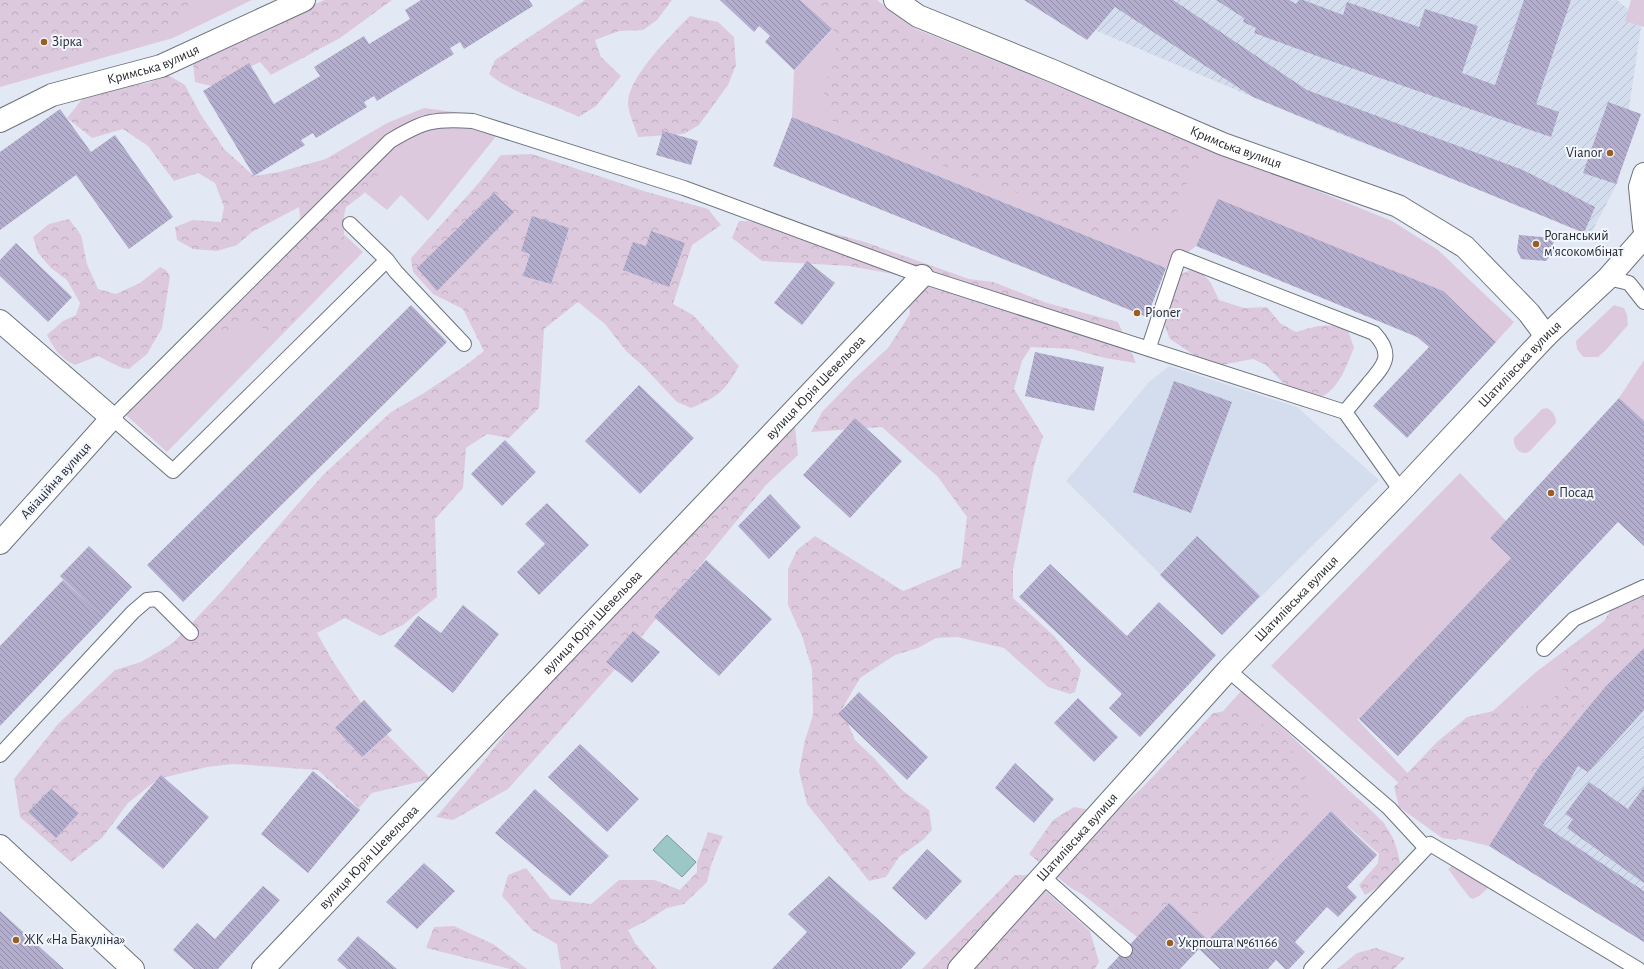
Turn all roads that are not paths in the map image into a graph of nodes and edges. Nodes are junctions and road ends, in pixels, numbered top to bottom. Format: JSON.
{"nodes":[{"id":1,"x":304,"y":0,"type":"edge"},
{"id":2,"x":895,"y":0,"type":"edge"},
{"id":3,"x":0,"y":121,"type":"edge"},
{"id":4,"x":1644,"y":174,"type":"edge"},
{"id":5,"x":350,"y":224,"type":"dead end"},
{"id":6,"x":1644,"y":227,"type":"edge"},
{"id":7,"x":1644,"y":237,"type":"edge"},
{"id":8,"x":387,"y":260,"type":"junction"},
{"id":9,"x":922,"y":276,"type":"junction"},
{"id":10,"x":1608,"y":278,"type":"junction"},
{"id":11,"x":1644,"y":302,"type":"edge"},
{"id":12,"x":0,"y":321,"type":"edge"},
{"id":13,"x":1546,"y":336,"type":"junction"},
{"id":14,"x":464,"y":344,"type":"dead end"},
{"id":15,"x":1149,"y":347,"type":"junction"},
{"id":16,"x":1345,"y":412,"type":"junction"},
{"id":17,"x":112,"y":418,"type":"junction"},
{"id":18,"x":1401,"y":492,"type":"junction"},
{"id":19,"x":0,"y":543,"type":"edge"},
{"id":20,"x":1644,"y":586,"type":"edge"},
{"id":21,"x":192,"y":633,"type":"dead end"},
{"id":22,"x":1544,"y":649,"type":"dead end"},
{"id":23,"x":1228,"y":670,"type":"junction"},
{"id":24,"x":0,"y":755,"type":"edge"},
{"id":25,"x":0,"y":846,"type":"edge"},
{"id":26,"x":1426,"y":848,"type":"junction"},
{"id":27,"x":1042,"y":876,"type":"junction"},
{"id":28,"x":1125,"y":950,"type":"dead end"},
{"id":29,"x":133,"y":969,"type":"edge"},
{"id":30,"x":263,"y":969,"type":"edge"},
{"id":31,"x":959,"y":969,"type":"edge"},
{"id":32,"x":1311,"y":969,"type":"edge"},
{"id":33,"x":1638,"y":969,"type":"edge"}],
"edges":[{"from":1,"to":3,"type":"street","name":"Кримська вулиця"},
{"from":2,"to":13,"type":"street","name":"Кримська вулиця"},
{"from":4,"to":6,"type":"street"},
{"from":5,"to":8,"type":"lane"},
{"from":7,"to":10,"type":"street","name":"Шатилівська вулиця"},
{"from":8,"to":14,"type":"lane"},
{"from":8,"to":17,"type":"lane"},
{"from":9,"to":15,"type":"lane"},
{"from":9,"to":17,"type":"lane"},
{"from":9,"to":30,"type":"street","name":"вулиця Юрія Шевельова"},
{"from":10,"to":11,"type":"lane"},
{"from":10,"to":13,"type":"street","name":"Шатилівська вулиця"},
{"from":12,"to":17,"type":"street"},
{"from":13,"to":18,"type":"street","name":"Шатилівська вулиця"},
{"from":15,"to":16,"type":"lane"},
{"from":15,"to":16,"type":"lane"},
{"from":16,"to":18,"type":"lane"},
{"from":17,"to":19,"type":"street","name":"Авіаційна вулиця"},
{"from":18,"to":23,"type":"street","name":"Шатилівська вулиця"},
{"from":20,"to":22,"type":"lane"},
{"from":21,"to":24,"type":"lane"},
{"from":23,"to":26,"type":"lane"},
{"from":23,"to":27,"type":"street","name":"Шатилівська вулиця"},
{"from":25,"to":29,"type":"street"},
{"from":26,"to":32,"type":"lane"},
{"from":26,"to":33,"type":"lane"},
{"from":27,"to":28,"type":"lane"},
{"from":27,"to":31,"type":"street","name":"Шатилівська вулиця"}]}
